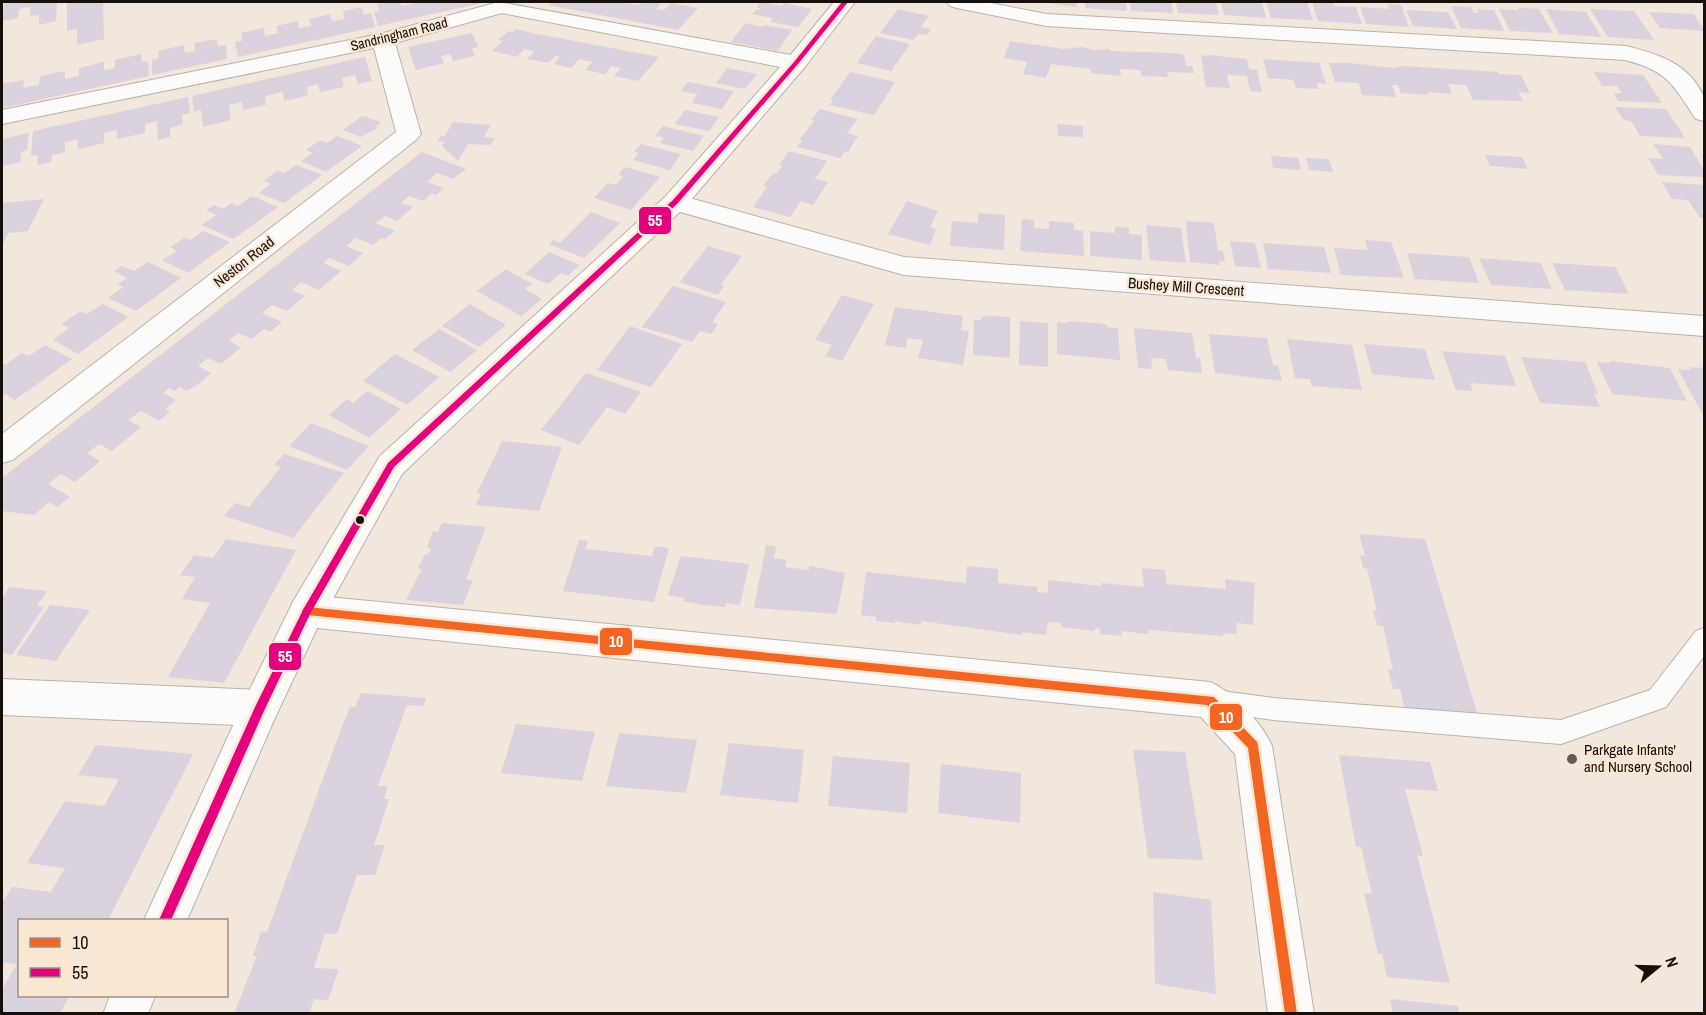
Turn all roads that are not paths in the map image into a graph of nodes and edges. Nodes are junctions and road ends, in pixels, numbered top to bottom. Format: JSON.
{"nodes":[{"id":1,"x":845,"y":2,"type":"edge"},
{"id":2,"x":957,"y":2,"type":"edge"},
{"id":3,"x":383,"y":40,"type":"junction"},
{"id":4,"x":796,"y":63,"type":"junction"},
{"id":5,"x":1704,"y":114,"type":"edge"},
{"id":6,"x":2,"y":117,"type":"edge"},
{"id":7,"x":675,"y":202,"type":"junction"},
{"id":8,"x":1704,"y":326,"type":"edge"},
{"id":9,"x":2,"y":451,"type":"edge"},
{"id":10,"x":307,"y":611,"type":"junction"},
{"id":11,"x":1704,"y":638,"type":"edge"},
{"id":12,"x":2,"y":698,"type":"edge"},
{"id":13,"x":1210,"y":700,"type":"junction"},
{"id":14,"x":260,"y":708,"type":"junction"},
{"id":15,"x":166,"y":919,"type":"edge"},
{"id":16,"x":133,"y":997,"type":"edge"},
{"id":17,"x":125,"y":1014,"type":"edge"},
{"id":18,"x":1291,"y":1014,"type":"edge"}],
"edges":[{"from":1,"to":4,"type":"street"},
{"from":2,"to":5,"type":"street"},
{"from":3,"to":4,"type":"street","name":"Sandringham Road"},
{"from":3,"to":6,"type":"street","name":"Sandringham Road"},
{"from":3,"to":9,"type":"street","name":"Neston Road"},
{"from":4,"to":7,"type":"street"},
{"from":7,"to":8,"type":"street","name":"Bushey Mill Crescent"},
{"from":7,"to":10,"type":"street"},
{"from":10,"to":13,"type":"street"},
{"from":10,"to":14,"type":"street"},
{"from":11,"to":13,"type":"lane"},
{"from":12,"to":14,"type":"street"},
{"from":13,"to":18,"type":"street"},
{"from":14,"to":15,"type":"street"},
{"from":16,"to":17,"type":"street"}]}
